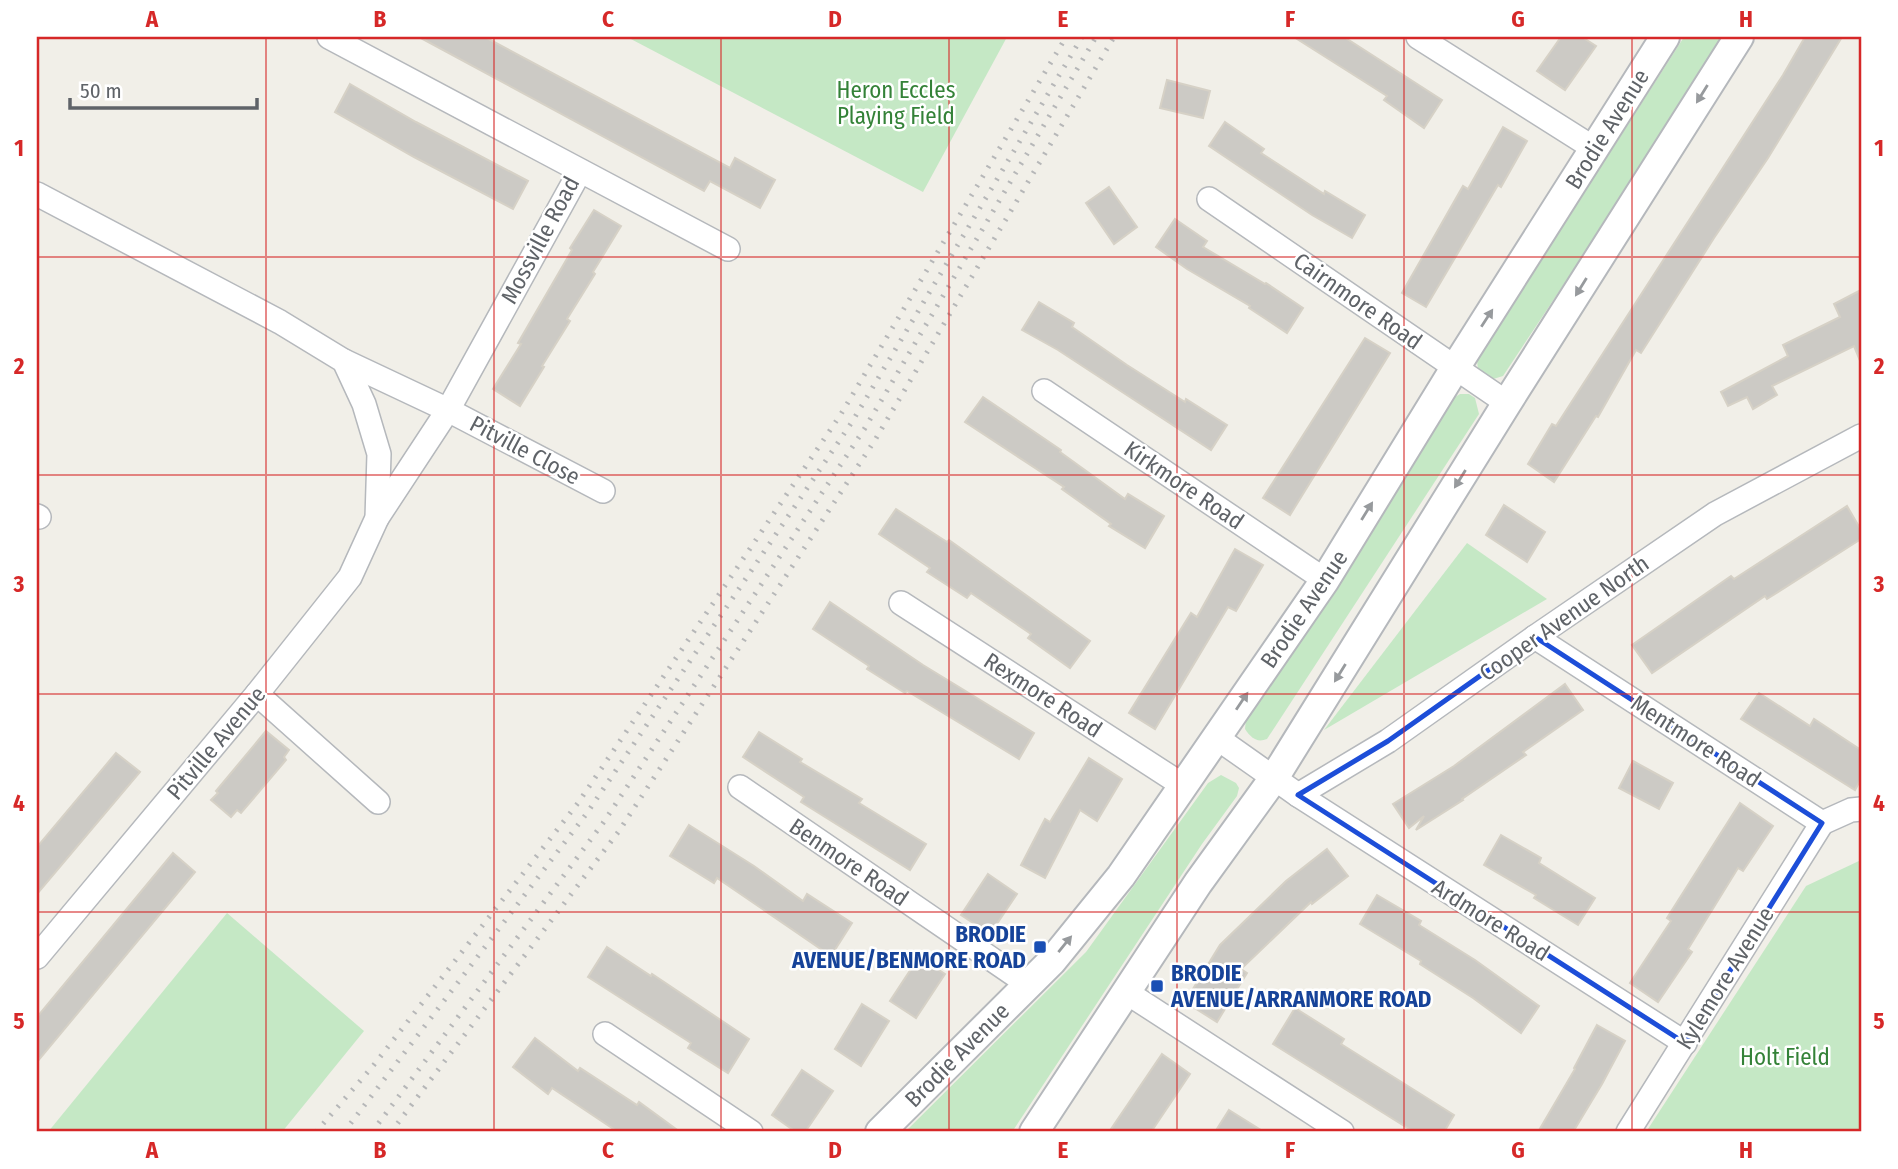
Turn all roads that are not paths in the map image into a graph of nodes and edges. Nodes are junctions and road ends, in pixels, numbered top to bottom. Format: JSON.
{"nodes":[{"id":1,"x":328,"y":37,"type":"edge"},
{"id":2,"x":1418,"y":37,"type":"edge"},
{"id":3,"x":1665,"y":37,"type":"edge"},
{"id":4,"x":1739,"y":37,"type":"edge"},
{"id":5,"x":1595,"y":149,"type":"junction"},
{"id":6,"x":580,"y":170,"type":"junction"},
{"id":7,"x":37,"y":194,"type":"edge"},
{"id":8,"x":1209,"y":199,"type":"dead end"},
{"id":9,"x":728,"y":249,"type":"dead end"},
{"id":10,"x":344,"y":361,"type":"junction"},
{"id":11,"x":1455,"y":368,"type":"junction"},
{"id":12,"x":1044,"y":391,"type":"dead end"},
{"id":13,"x":1507,"y":403,"type":"junction"},
{"id":14,"x":448,"y":410,"type":"junction"},
{"id":15,"x":1861,"y":436,"type":"edge"},
{"id":16,"x":603,"y":491,"type":"dead end"},
{"id":17,"x":377,"y":518,"type":"junction"},
{"id":18,"x":1325,"y":580,"type":"junction"},
{"id":19,"x":901,"y":603,"type":"dead end"},
{"id":20,"x":1535,"y":637,"type":"junction"},
{"id":21,"x":257,"y":694,"type":"junction"},
{"id":22,"x":1217,"y":737,"type":"junction"},
{"id":23,"x":1275,"y":778,"type":"junction"},
{"id":24,"x":1184,"y":786,"type":"junction"},
{"id":25,"x":740,"y":787,"type":"dead end"},
{"id":26,"x":1298,"y":795,"type":"junction"},
{"id":27,"x":378,"y":802,"type":"dead end"},
{"id":28,"x":1861,"y":809,"type":"edge"},
{"id":29,"x":1822,"y":823,"type":"junction"},
{"id":30,"x":37,"y":957,"type":"edge"},
{"id":31,"x":1028,"y":984,"type":"junction"},
{"id":32,"x":1126,"y":992,"type":"junction"},
{"id":33,"x":605,"y":1034,"type":"dead end"},
{"id":34,"x":1685,"y":1043,"type":"junction"},
{"id":35,"x":751,"y":1132,"type":"edge"},
{"id":36,"x":880,"y":1132,"type":"edge"},
{"id":37,"x":1034,"y":1132,"type":"edge"},
{"id":38,"x":1342,"y":1132,"type":"edge"},
{"id":39,"x":1628,"y":1132,"type":"edge"}],
"edges":[{"from":1,"to":6,"type":"street","name":"Mossville Road"},
{"from":2,"to":5,"type":"street"},
{"from":3,"to":5,"type":"street","name":"Brodie Avenue"},
{"from":4,"to":13,"type":"street","one_way":true},
{"from":11,"to":5,"type":"street","name":"Brodie Avenue","one_way":true},
{"from":6,"to":9,"type":"street"},
{"from":6,"to":14,"type":"street","name":"Mossville Road"},
{"from":7,"to":10,"type":"street"},
{"from":8,"to":11,"type":"street","name":"Cairnmore Road"},
{"from":10,"to":14,"type":"street"},
{"from":10,"to":17,"type":"street","name":"Pitville Avenue"},
{"from":11,"to":13,"type":"street","name":"Cairnmore Road"},
{"from":18,"to":11,"type":"street","name":"Brodie Avenue","one_way":true},
{"from":12,"to":18,"type":"street","name":"Kirkmore Road"},
{"from":13,"to":23,"type":"street","one_way":true},
{"from":14,"to":16,"type":"street","name":"Pitville Close"},
{"from":14,"to":17,"type":"street","name":"Pitville Avenue"},
{"from":15,"to":20,"type":"street","name":"Cooper Avenue North"},
{"from":17,"to":21,"type":"street","name":"Pitville Avenue"},
{"from":22,"to":18,"type":"street","name":"Brodie Avenue","one_way":true},
{"from":19,"to":24,"type":"street","name":"Rexmore Road"},
{"from":20,"to":26,"type":"street","name":"Cooper Avenue North"},
{"from":20,"to":29,"type":"street","name":"Mentmore Road"},
{"from":21,"to":27,"type":"street"},
{"from":21,"to":30,"type":"street","name":"Pitville Avenue"},
{"from":22,"to":23,"type":"street"},
{"from":22,"to":24,"type":"street","name":"Brodie Avenue"},
{"from":23,"to":26,"type":"street"},
{"from":23,"to":32,"type":"street"},
{"from":31,"to":24,"type":"street","name":"Brodie Avenue","one_way":true},
{"from":25,"to":31,"type":"street","name":"Benmore Road"},
{"from":26,"to":34,"type":"street","name":"Ardmore Road"},
{"from":28,"to":29,"type":"street"},
{"from":29,"to":34,"type":"street","name":"Kylemore Avenue"},
{"from":31,"to":36,"type":"street","name":"Brodie Avenue"},
{"from":32,"to":37,"type":"street"},
{"from":32,"to":38,"type":"street"},
{"from":33,"to":35,"type":"street"},
{"from":34,"to":39,"type":"street","name":"Kylemore Avenue"}]}
